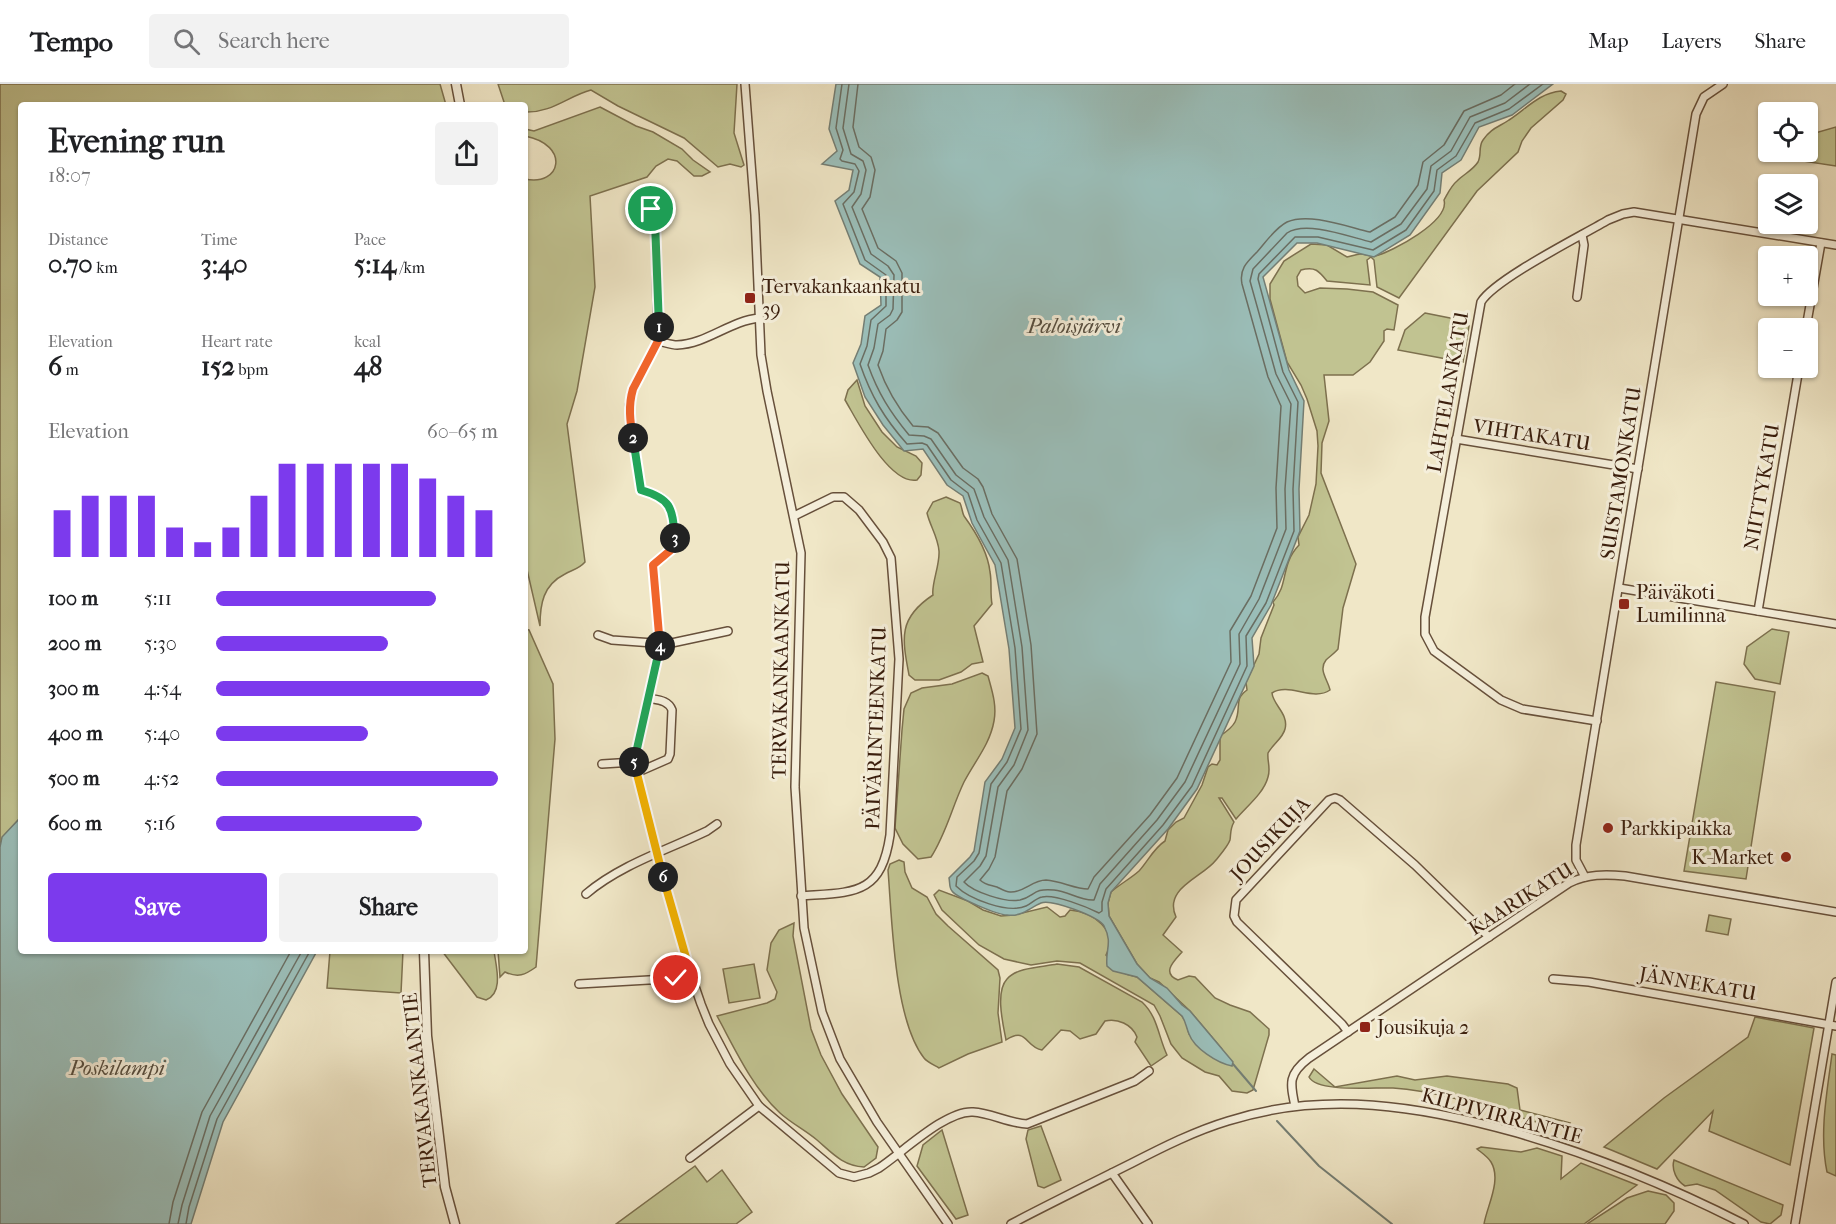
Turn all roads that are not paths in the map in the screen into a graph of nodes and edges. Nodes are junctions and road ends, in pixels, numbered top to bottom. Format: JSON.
{"nodes":[{"id":1,"x":456,"y":84,"type":"edge"},
{"id":2,"x":745,"y":84,"type":"edge"},
{"id":3,"x":1723,"y":84,"type":"edge"},
{"id":4,"x":459,"y":102,"type":"edge"},
{"id":5,"x":651,"y":209,"type":"dead end"},
{"id":6,"x":1679,"y":218,"type":"junction"},
{"id":7,"x":1582,"y":236,"type":"junction"},
{"id":8,"x":1821,"y":243,"type":"junction"},
{"id":9,"x":1836,"y":246,"type":"edge"},
{"id":10,"x":1577,"y":297,"type":"dead end"},
{"id":11,"x":759,"y":318,"type":"junction"},
{"id":12,"x":1808,"y":318,"type":"edge"},
{"id":13,"x":658,"y":341,"type":"junction"},
{"id":14,"x":1797,"y":378,"type":"edge"},
{"id":15,"x":1456,"y":439,"type":"junction"},
{"id":16,"x":1638,"y":469,"type":"junction"},
{"id":17,"x":794,"y":516,"type":"junction"},
{"id":18,"x":1619,"y":588,"type":"junction"},
{"id":19,"x":1758,"y":611,"type":"junction"},
{"id":20,"x":1836,"y":624,"type":"edge"},
{"id":21,"x":728,"y":631,"type":"dead end"},
{"id":22,"x":598,"y":635,"type":"dead end"},
{"id":23,"x":660,"y":644,"type":"junction"},
{"id":24,"x":648,"y":698,"type":"junction"},
{"id":25,"x":1597,"y":721,"type":"junction"},
{"id":26,"x":634,"y":762,"type":"junction"},
{"id":27,"x":602,"y":764,"type":"dead end"},
{"id":28,"x":636,"y":773,"type":"junction"},
{"id":29,"x":717,"y":824,"type":"dead end"},
{"id":30,"x":657,"y":854,"type":"junction"},
{"id":31,"x":1585,"y":877,"type":"junction"},
{"id":32,"x":586,"y":894,"type":"dead end"},
{"id":33,"x":801,"y":896,"type":"junction"},
{"id":34,"x":1836,"y":912,"type":"edge"},
{"id":35,"x":1490,"y":937,"type":"junction"},
{"id":36,"x":424,"y":954,"type":"edge"},
{"id":37,"x":691,"y":975,"type":"junction"},
{"id":38,"x":1553,"y":979,"type":"dead end"},
{"id":39,"x":1836,"y":982,"type":"edge"},
{"id":40,"x":579,"y":984,"type":"dead end"},
{"id":41,"x":1832,"y":1026,"type":"edge"},
{"id":42,"x":1348,"y":1032,"type":"junction"},
{"id":43,"x":1149,"y":1071,"type":"dead end"},
{"id":44,"x":759,"y":1106,"type":"junction"},
{"id":45,"x":1295,"y":1106,"type":"junction"},
{"id":46,"x":900,"y":1153,"type":"junction"},
{"id":47,"x":690,"y":1158,"type":"dead end"},
{"id":48,"x":1112,"y":1173,"type":"junction"},
{"id":49,"x":1796,"y":1220,"type":"edge"},
{"id":50,"x":454,"y":1224,"type":"edge"},
{"id":51,"x":948,"y":1224,"type":"edge"},
{"id":52,"x":1011,"y":1224,"type":"edge"},
{"id":53,"x":1148,"y":1224,"type":"edge"},
{"id":54,"x":1744,"y":1224,"type":"edge"},
{"id":55,"x":1791,"y":1224,"type":"edge"}],
"edges":[{"from":1,"to":4,"type":"street"},
{"from":2,"to":11,"type":"street","name":"TERVAKANKAANKATU"},
{"from":3,"to":6,"type":"street","name":"SUISTAMONKATU"},
{"from":5,"to":13,"type":"street"},
{"from":6,"to":7,"type":"street","name":"LAHTELANKATU"},
{"from":6,"to":8,"type":"street","name":"LAHTELANKATU"},
{"from":6,"to":16,"type":"street","name":"SUISTAMONKATU"},
{"from":7,"to":10,"type":"street"},
{"from":7,"to":15,"type":"street","name":"LAHTELANKATU"},
{"from":8,"to":9,"type":"street","name":"LAHTELANKATU"},
{"from":8,"to":12,"type":"street"},
{"from":11,"to":13,"type":"street"},
{"from":11,"to":17,"type":"street","name":"TERVAKANKAANKATU"},
{"from":13,"to":23,"type":"street"},
{"from":14,"to":19,"type":"street","name":"NIITTYKATU"},
{"from":15,"to":16,"type":"street","name":"VIHTAKATU"},
{"from":15,"to":25,"type":"street","name":"LAHTELANKATU"},
{"from":16,"to":18,"type":"street","name":"SUISTAMONKATU"},
{"from":17,"to":33,"type":"street","name":"TERVAKANKAANKATU"},
{"from":17,"to":33,"type":"street","name":"PÄIVÄRINTEENKATU"},
{"from":18,"to":19,"type":"street"},
{"from":18,"to":25,"type":"street","name":"SUISTAMONKATU"},
{"from":19,"to":20,"type":"street"},
{"from":21,"to":23,"type":"street"},
{"from":22,"to":23,"type":"street"},
{"from":23,"to":24,"type":"street"},
{"from":24,"to":26,"type":"street"},
{"from":24,"to":28,"type":"street"},
{"from":25,"to":31,"type":"street","name":"SUISTAMONKATU"},
{"from":26,"to":27,"type":"street"},
{"from":26,"to":28,"type":"street"},
{"from":28,"to":30,"type":"street"},
{"from":29,"to":30,"type":"street"},
{"from":30,"to":32,"type":"street"},
{"from":30,"to":37,"type":"street"},
{"from":31,"to":34,"type":"street","name":"KAARIKATU"},
{"from":31,"to":35,"type":"street","name":"KAARIKATU"},
{"from":33,"to":46,"type":"street","name":"TERVAKANKAANKATU"},
{"from":35,"to":42,"type":"street","name":"KAARIKATU"},
{"from":35,"to":42,"type":"street","name":"JOUSIKUJA"},
{"from":36,"to":50,"type":"street","name":"TERVAKANKAANTIE"},
{"from":37,"to":40,"type":"street"},
{"from":37,"to":44,"type":"street"},
{"from":38,"to":41,"type":"street","name":"JÄNNEKATU"},
{"from":39,"to":41,"type":"street"},
{"from":41,"to":49,"type":"street"},
{"from":42,"to":45,"type":"street","name":"KAARIKATU"},
{"from":43,"to":46,"type":"street"},
{"from":44,"to":46,"type":"street"},
{"from":44,"to":47,"type":"street"},
{"from":45,"to":48,"type":"street","name":"KILPIVIRRANTIE"},
{"from":45,"to":54,"type":"street","name":"KILPIVIRRANTIE"},
{"from":46,"to":51,"type":"street","name":"TERVAKANKAANKATU"},
{"from":48,"to":52,"type":"street","name":"KILPIVIRRANTIE"},
{"from":48,"to":53,"type":"street"},
{"from":49,"to":55,"type":"street"}]}
